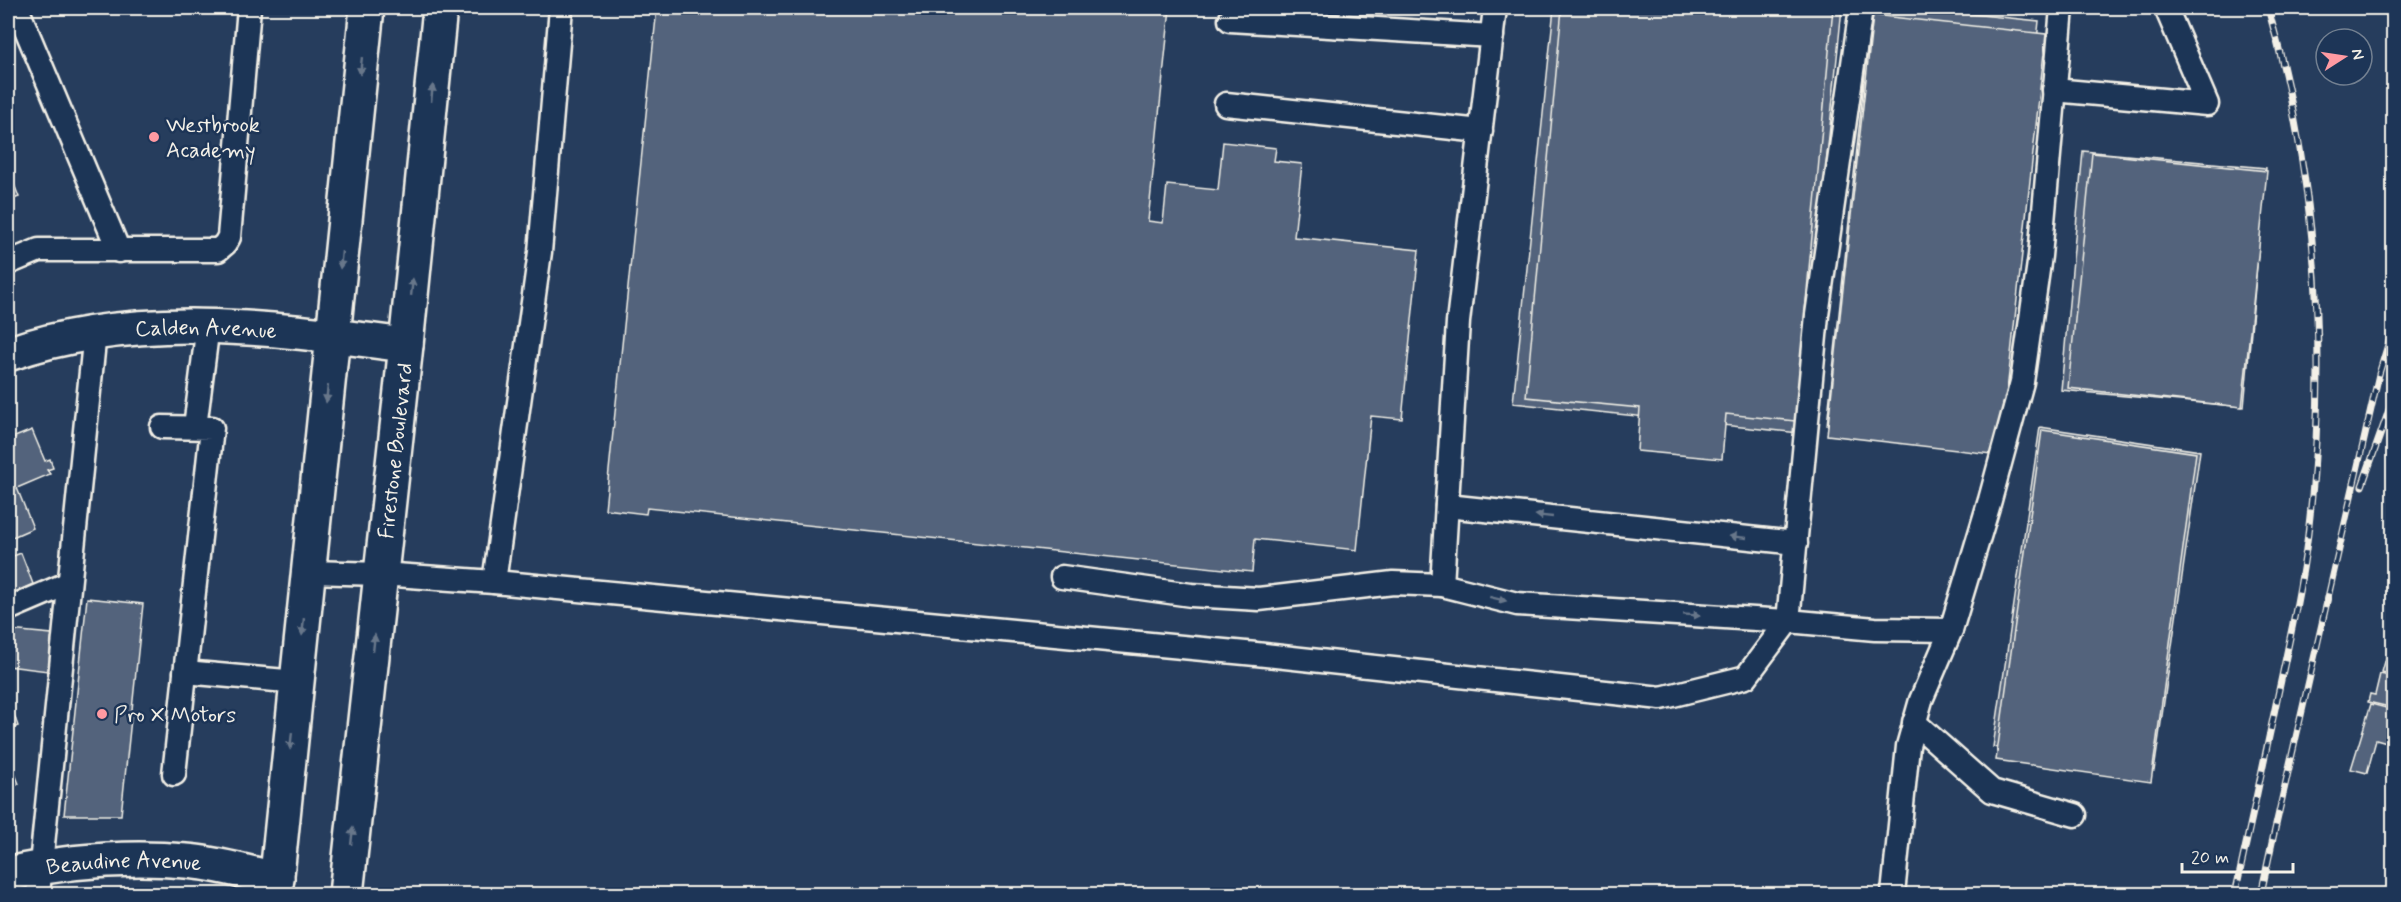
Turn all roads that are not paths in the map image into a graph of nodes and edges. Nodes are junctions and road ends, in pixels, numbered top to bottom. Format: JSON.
{"nodes":[{"id":1,"x":17,"y":8,"type":"edge"},
{"id":2,"x":249,"y":8,"type":"edge"},
{"id":3,"x":367,"y":8,"type":"edge"},
{"id":4,"x":440,"y":8,"type":"edge"},
{"id":5,"x":561,"y":8,"type":"edge"},
{"id":6,"x":1495,"y":8,"type":"edge"},
{"id":7,"x":1861,"y":8,"type":"edge"},
{"id":8,"x":2062,"y":8,"type":"edge"},
{"id":9,"x":2166,"y":8,"type":"edge"},
{"id":10,"x":1230,"y":20,"type":"dead end"},
{"id":11,"x":1492,"y":36,"type":"junction"},
{"id":12,"x":2055,"y":90,"type":"junction"},
{"id":13,"x":1226,"y":104,"type":"dead end"},
{"id":14,"x":1481,"y":131,"type":"junction"},
{"id":15,"x":119,"y":251,"type":"junction"},
{"id":16,"x":8,"y":263,"type":"edge"},
{"id":17,"x":208,"y":325,"type":"junction"},
{"id":18,"x":95,"y":332,"type":"junction"},
{"id":19,"x":333,"y":336,"type":"junction"},
{"id":20,"x":406,"y":345,"type":"junction"},
{"id":21,"x":8,"y":354,"type":"edge"},
{"id":22,"x":162,"y":427,"type":"dead end"},
{"id":23,"x":195,"y":428,"type":"junction"},
{"id":24,"x":1447,"y":506,"type":"junction"},
{"id":25,"x":1796,"y":543,"type":"junction"},
{"id":26,"x":309,"y":572,"type":"junction"},
{"id":27,"x":381,"y":574,"type":"junction"},
{"id":28,"x":1062,"y":577,"type":"dead end"},
{"id":29,"x":494,"y":582,"type":"junction"},
{"id":30,"x":69,"y":584,"type":"junction"},
{"id":31,"x":1442,"y":585,"type":"junction"},
{"id":32,"x":8,"y":609,"type":"edge"},
{"id":33,"x":1788,"y":621,"type":"junction"},
{"id":34,"x":1951,"y":630,"type":"junction"},
{"id":35,"x":185,"y":672,"type":"junction"},
{"id":36,"x":297,"y":682,"type":"junction"},
{"id":37,"x":1914,"y":722,"type":"junction"},
{"id":38,"x":174,"y":774,"type":"dead end"},
{"id":39,"x":2075,"y":815,"type":"dead end"},
{"id":40,"x":8,"y":874,"type":"edge"},
{"id":41,"x":39,"y":881,"type":"edge"},
{"id":42,"x":276,"y":887,"type":"edge"},
{"id":43,"x":346,"y":894,"type":"edge"},
{"id":44,"x":1893,"y":894,"type":"edge"}],
"edges":[{"from":1,"to":15,"type":"lane"},
{"from":2,"to":15,"type":"lane"},
{"from":3,"to":19,"type":"main road","one_way":true},
{"from":20,"to":4,"type":"main road","name":"Firestone Boulevard","one_way":true},
{"from":5,"to":29,"type":"lane"},
{"from":6,"to":11,"type":"lane"},
{"from":7,"to":25,"type":"lane"},
{"from":8,"to":12,"type":"lane"},
{"from":9,"to":12,"type":"lane"},
{"from":10,"to":11,"type":"lane"},
{"from":11,"to":14,"type":"lane"},
{"from":12,"to":34,"type":"lane"},
{"from":13,"to":14,"type":"lane"},
{"from":14,"to":24,"type":"lane"},
{"from":15,"to":16,"type":"lane"},
{"from":17,"to":18,"type":"main road","name":"Calden Avenue"},
{"from":17,"to":19,"type":"main road","name":"Calden Avenue"},
{"from":17,"to":23,"type":"lane"},
{"from":18,"to":21,"type":"main road","name":"Calden Avenue"},
{"from":18,"to":30,"type":"lane"},
{"from":19,"to":20,"type":"main road","name":"Calden Avenue"},
{"from":19,"to":26,"type":"main road","one_way":true},
{"from":20,"to":27,"type":"main road","name":"Firestone Boulevard"},
{"from":22,"to":23,"type":"lane"},
{"from":23,"to":35,"type":"lane"},
{"from":25,"to":24,"type":"lane","one_way":true},
{"from":24,"to":31,"type":"lane"},
{"from":25,"to":33,"type":"lane"},
{"from":26,"to":27,"type":"lane"},
{"from":26,"to":36,"type":"main road","one_way":true},
{"from":27,"to":29,"type":"lane"},
{"from":43,"to":27,"type":"main road","name":"Firestone Boulevard","one_way":true},
{"from":28,"to":31,"type":"lane"},
{"from":29,"to":33,"type":"lane"},
{"from":30,"to":32,"type":"lane"},
{"from":30,"to":41,"type":"lane"},
{"from":31,"to":33,"type":"lane","one_way":true},
{"from":33,"to":34,"type":"lane"},
{"from":34,"to":37,"type":"lane"},
{"from":35,"to":36,"type":"lane"},
{"from":35,"to":38,"type":"lane"},
{"from":36,"to":42,"type":"main road","one_way":true},
{"from":37,"to":39,"type":"lane"},
{"from":37,"to":44,"type":"lane"},
{"from":40,"to":41,"type":"main road","name":"Beaudine Avenue"},
{"from":41,"to":42,"type":"main road","name":"Beaudine Avenue"}]}
